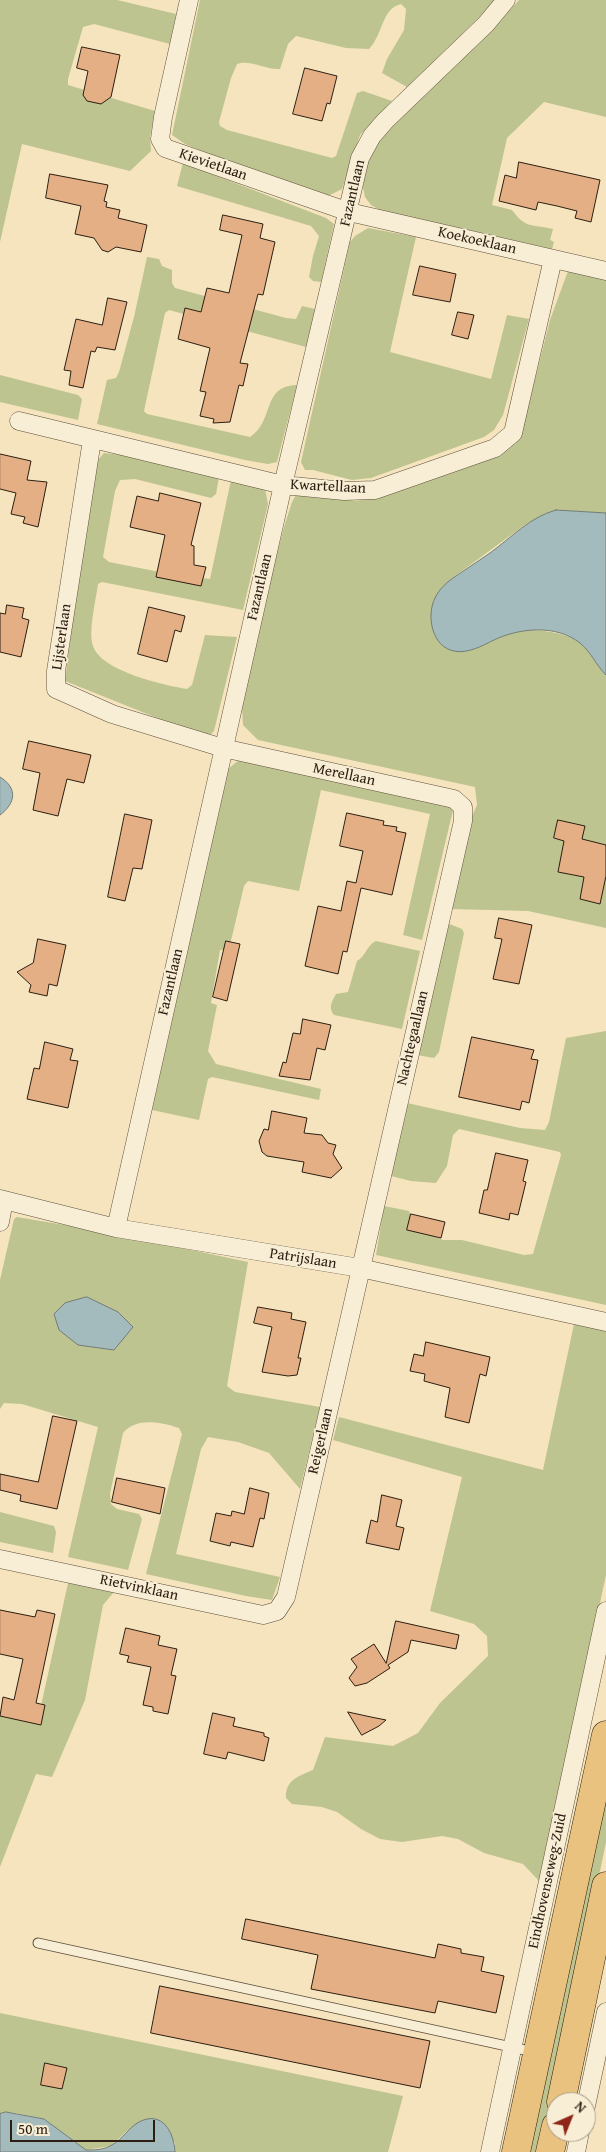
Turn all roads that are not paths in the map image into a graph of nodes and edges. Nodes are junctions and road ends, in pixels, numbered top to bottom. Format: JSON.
{"nodes":[{"id":1,"x":189,"y":0,"type":"edge"},
{"id":2,"x":506,"y":0,"type":"edge"},
{"id":3,"x":349,"y":212,"type":"junction"},
{"id":4,"x":554,"y":258,"type":"junction"},
{"id":5,"x":606,"y":271,"type":"edge"},
{"id":6,"x":19,"y":422,"type":"dead end"},
{"id":7,"x":92,"y":440,"type":"junction"},
{"id":8,"x":283,"y":485,"type":"junction"},
{"id":9,"x":223,"y":748,"type":"junction"},
{"id":10,"x":463,"y":807,"type":"joint"},
{"id":11,"x":2,"y":1200,"type":"edge"},
{"id":12,"x":0,"y":1222,"type":"edge"},
{"id":13,"x":116,"y":1228,"type":"junction"},
{"id":14,"x":360,"y":1268,"type":"junction"},
{"id":15,"x":606,"y":1322,"type":"edge"},
{"id":16,"x":0,"y":1559,"type":"edge"},
{"id":17,"x":278,"y":1611,"type":"joint"},
{"id":18,"x":606,"y":1611,"type":"edge"},
{"id":19,"x":606,"y":1735,"type":"edge"},
{"id":20,"x":606,"y":1886,"type":"edge"},
{"id":21,"x":38,"y":1943,"type":"dead end"},
{"id":22,"x":606,"y":2012,"type":"edge"},
{"id":23,"x":525,"y":2050,"type":"junction"},
{"id":24,"x":563,"y":2092,"type":"edge"},
{"id":25,"x":589,"y":2092,"type":"edge"},
{"id":26,"x":490,"y":2152,"type":"edge"},
{"id":27,"x":516,"y":2152,"type":"edge"}],
"edges":[{"from":1,"to":3,"type":"street","name":"Kievietlaan"},
{"from":2,"to":3,"type":"street","name":"Fazantlaan"},
{"from":3,"to":4,"type":"street","name":"Koekoeklaan"},
{"from":3,"to":8,"type":"street","name":"Fazantlaan"},
{"from":4,"to":5,"type":"street","name":"Koekoeklaan"},
{"from":4,"to":8,"type":"street","name":"Kwartellaan"},
{"from":6,"to":7,"type":"street","name":"Kwartellaan"},
{"from":7,"to":8,"type":"street","name":"Kwartellaan"},
{"from":7,"to":9,"type":"street","name":"Lijsterlaan"},
{"from":8,"to":9,"type":"street","name":"Fazantlaan"},
{"from":9,"to":10,"type":"street","name":"Merellaan"},
{"from":9,"to":13,"type":"street","name":"Fazantlaan"},
{"from":10,"to":14,"type":"street","name":"Nachtegaallaan"},
{"from":11,"to":12,"type":"street"},
{"from":11,"to":13,"type":"street","name":"Patrijslaan"},
{"from":13,"to":14,"type":"street","name":"Patrijslaan"},
{"from":14,"to":15,"type":"street","name":"Patrijslaan"},
{"from":14,"to":17,"type":"street","name":"Reigerlaan"},
{"from":16,"to":17,"type":"street","name":"Rietvinklaan"},
{"from":18,"to":23,"type":"street","name":"Eindhovenseweg-Zuid"},
{"from":19,"to":23,"type":"main road","name":"Eindhovenseweg-Zuid"},
{"from":20,"to":24,"type":"main road"},
{"from":21,"to":23,"type":"lane"},
{"from":22,"to":25,"type":"street"},
{"from":23,"to":26,"type":"street","name":"Eindhovenseweg-Zuid"},
{"from":23,"to":27,"type":"main road","name":"Eindhovenseweg-Zuid"}]}
